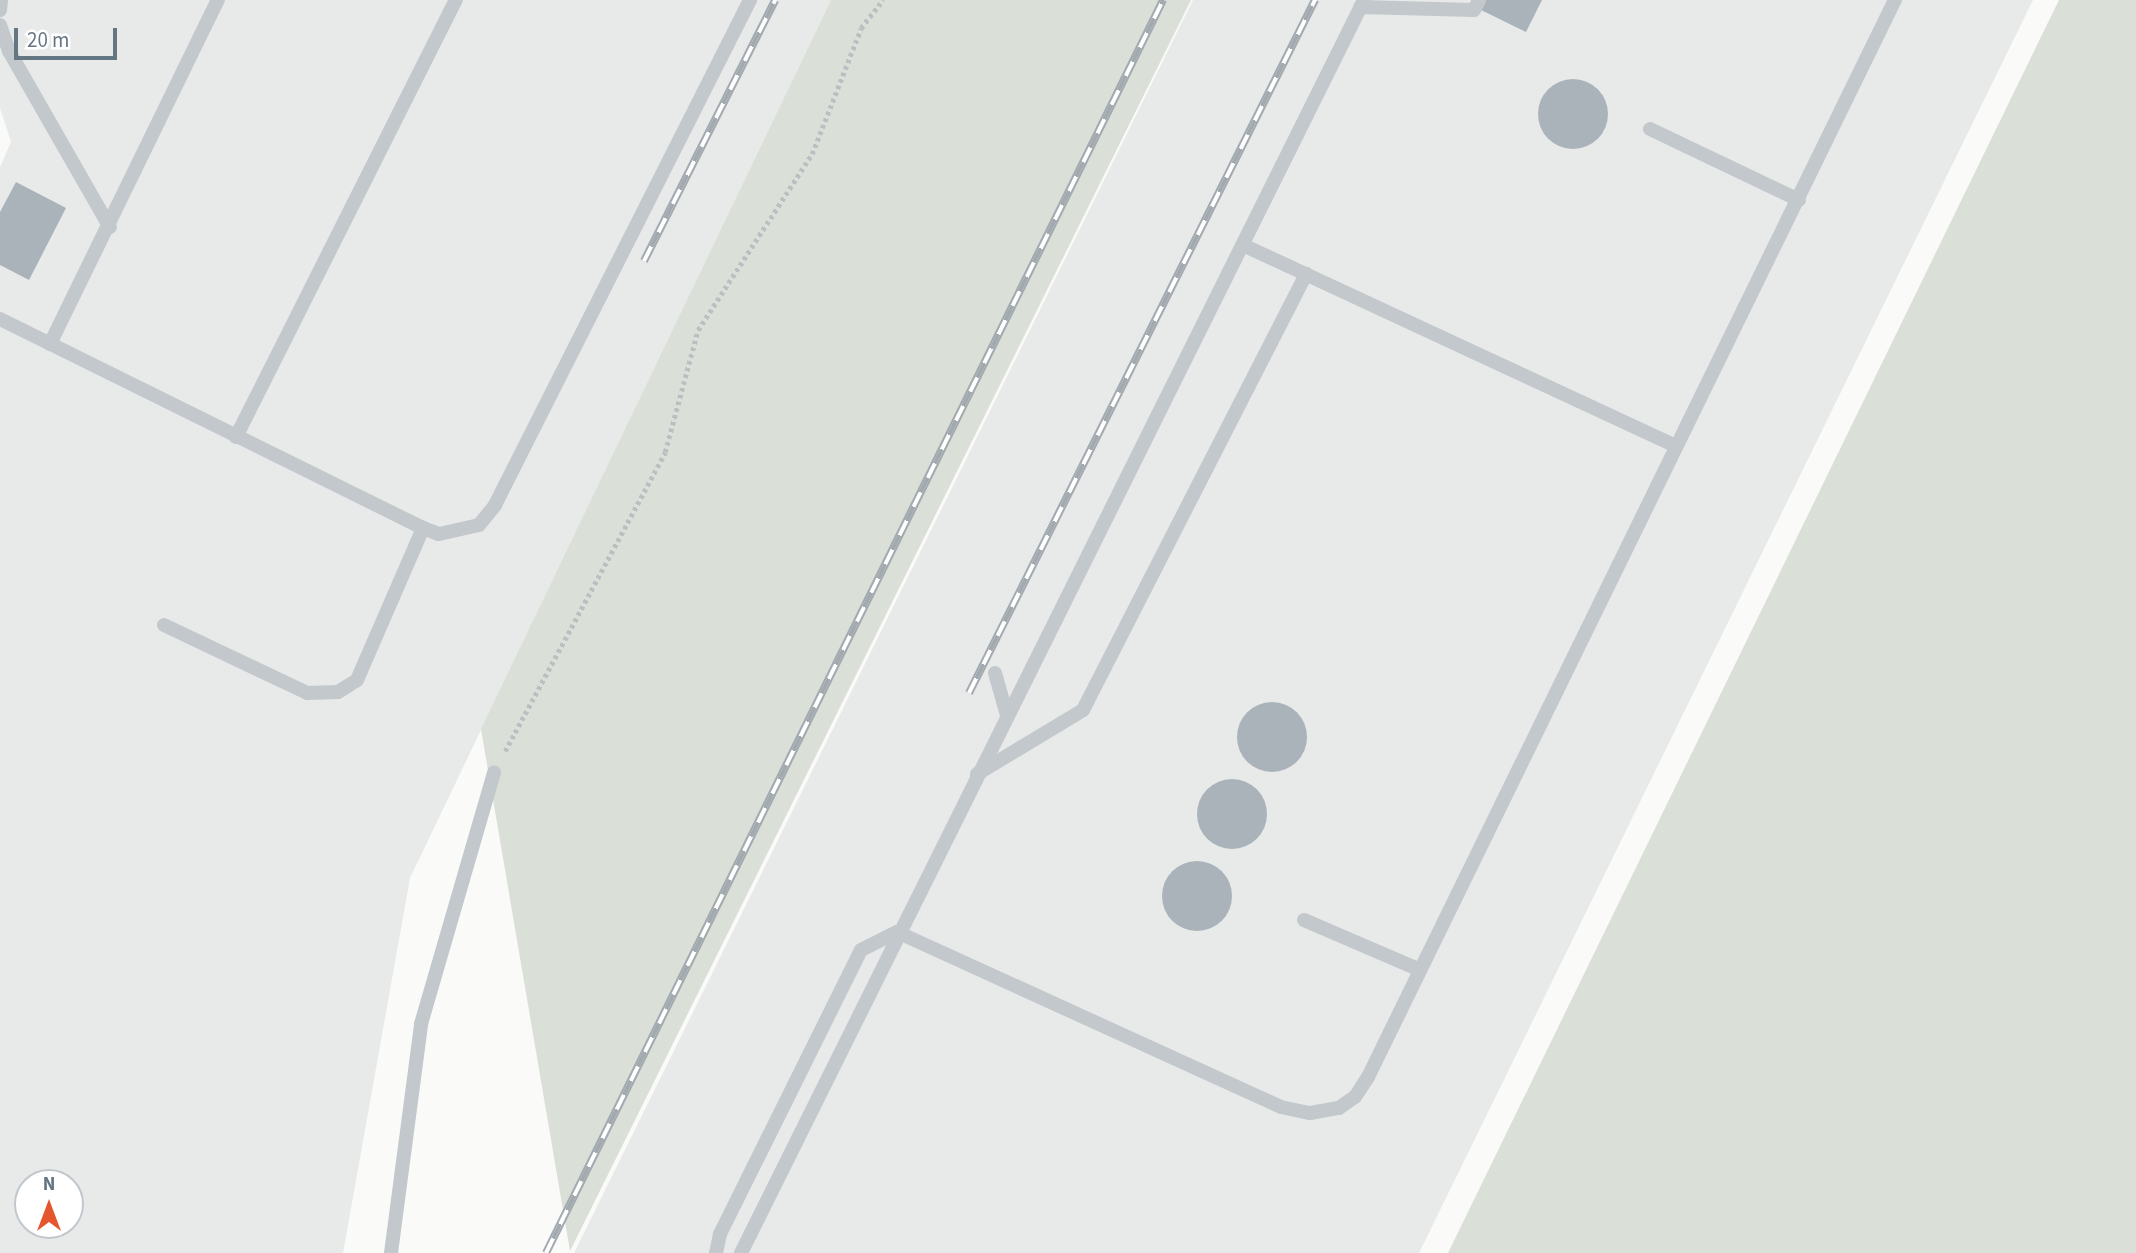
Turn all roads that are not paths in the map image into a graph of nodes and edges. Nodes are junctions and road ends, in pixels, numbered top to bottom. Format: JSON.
{"nodes":[{"id":1,"x":1,"y":0,"type":"edge"},
{"id":2,"x":218,"y":0,"type":"edge"},
{"id":3,"x":456,"y":0,"type":"edge"},
{"id":4,"x":750,"y":0,"type":"edge"},
{"id":5,"x":1479,"y":0,"type":"edge"},
{"id":6,"x":1895,"y":0,"type":"edge"},
{"id":7,"x":1362,"y":3,"type":"edge"},
{"id":8,"x":0,"y":10,"type":"edge"},
{"id":9,"x":0,"y":25,"type":"edge"},
{"id":10,"x":1650,"y":129,"type":"dead end"},
{"id":11,"x":1799,"y":200,"type":"junction"},
{"id":12,"x":110,"y":228,"type":"junction"},
{"id":13,"x":1245,"y":246,"type":"junction"},
{"id":14,"x":1306,"y":274,"type":"junction"},
{"id":15,"x":0,"y":319,"type":"edge"},
{"id":16,"x":50,"y":344,"type":"junction"},
{"id":17,"x":236,"y":437,"type":"junction"},
{"id":18,"x":1675,"y":446,"type":"junction"},
{"id":19,"x":423,"y":528,"type":"junction"},
{"id":20,"x":164,"y":625,"type":"dead end"},
{"id":21,"x":995,"y":673,"type":"dead end"},
{"id":22,"x":1007,"y":715,"type":"junction"},
{"id":23,"x":494,"y":772,"type":"road end"},
{"id":24,"x":977,"y":774,"type":"junction"},
{"id":25,"x":1304,"y":919,"type":"dead end"},
{"id":26,"x":897,"y":932,"type":"junction"},
{"id":27,"x":1418,"y":969,"type":"junction"},
{"id":28,"x":391,"y":1253,"type":"edge"},
{"id":29,"x":716,"y":1253,"type":"edge"},
{"id":30,"x":741,"y":1253,"type":"edge"}],
"edges":[{"from":1,"to":8,"type":"lane"},
{"from":2,"to":12,"type":"lane"},
{"from":3,"to":17,"type":"lane"},
{"from":4,"to":19,"type":"lane"},
{"from":5,"to":7,"type":"lane"},
{"from":6,"to":11,"type":"lane"},
{"from":7,"to":13,"type":"lane"},
{"from":9,"to":12,"type":"lane"},
{"from":10,"to":11,"type":"lane"},
{"from":11,"to":18,"type":"lane"},
{"from":12,"to":16,"type":"lane"},
{"from":13,"to":14,"type":"lane"},
{"from":13,"to":22,"type":"lane"},
{"from":14,"to":18,"type":"lane"},
{"from":14,"to":24,"type":"lane"},
{"from":15,"to":16,"type":"lane"},
{"from":16,"to":17,"type":"lane"},
{"from":17,"to":19,"type":"lane"},
{"from":18,"to":27,"type":"lane"},
{"from":19,"to":20,"type":"lane"},
{"from":21,"to":22,"type":"lane"},
{"from":22,"to":24,"type":"lane"},
{"from":23,"to":28,"type":"lane"},
{"from":24,"to":26,"type":"lane"},
{"from":25,"to":27,"type":"lane"},
{"from":26,"to":27,"type":"lane"},
{"from":26,"to":29,"type":"lane"},
{"from":26,"to":30,"type":"lane"}]}
